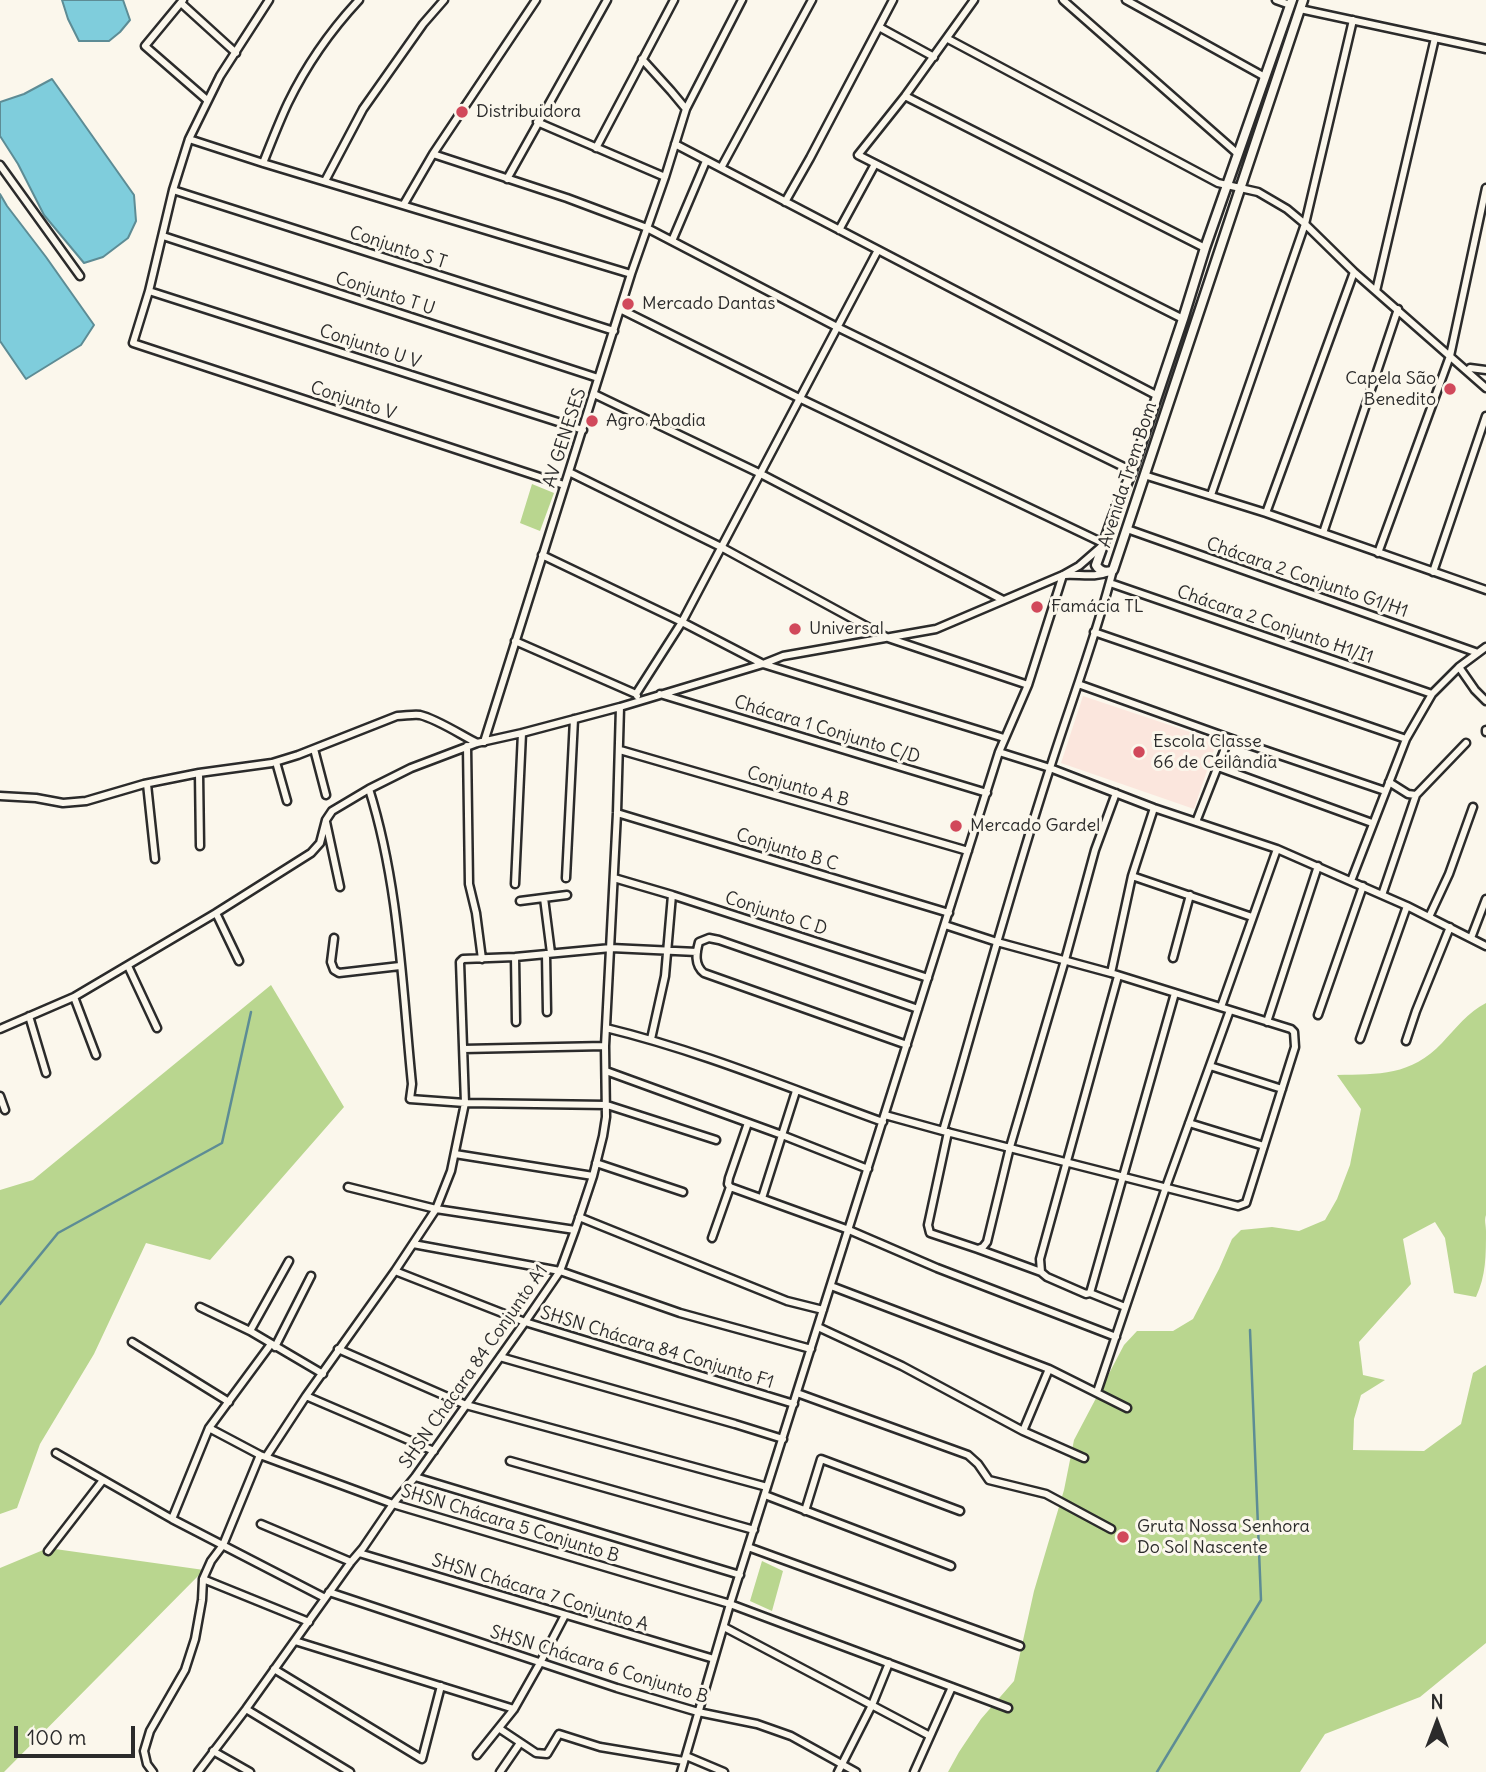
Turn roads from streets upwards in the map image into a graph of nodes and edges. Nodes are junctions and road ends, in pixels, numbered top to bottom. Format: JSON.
{"nodes":[{"id":1,"x":359,"y":0,"type":"edge"},
{"id":2,"x":444,"y":0,"type":"edge"},
{"id":3,"x":536,"y":0,"type":"edge"},
{"id":4,"x":607,"y":0,"type":"edge"},
{"id":5,"x":674,"y":0,"type":"edge"},
{"id":6,"x":743,"y":0,"type":"edge"},
{"id":7,"x":812,"y":0,"type":"edge"},
{"id":8,"x":893,"y":0,"type":"edge"},
{"id":9,"x":1063,"y":0,"type":"edge"},
{"id":10,"x":1126,"y":0,"type":"edge"},
{"id":11,"x":1276,"y":0,"type":"edge"},
{"id":12,"x":182,"y":1,"type":"edge"},
{"id":13,"x":973,"y":1,"type":"edge"},
{"id":14,"x":265,"y":2,"type":"edge"},
{"id":15,"x":1291,"y":3,"type":"edge"},
{"id":16,"x":1302,"y":4,"type":"edge"},
{"id":17,"x":1353,"y":20,"type":"junction"},
{"id":18,"x":879,"y":27,"type":"junction"},
{"id":19,"x":1435,"y":38,"type":"junction"},
{"id":20,"x":948,"y":39,"type":"junction"},
{"id":21,"x":1486,"y":49,"type":"edge"},
{"id":22,"x":236,"y":52,"type":"junction"},
{"id":23,"x":934,"y":57,"type":"junction"},
{"id":24,"x":642,"y":58,"type":"junction"},
{"id":25,"x":1265,"y":77,"type":"junction"},
{"id":26,"x":905,"y":96,"type":"junction"},
{"id":27,"x":207,"y":100,"type":"junction"},
{"id":28,"x":685,"y":109,"type":"junction"},
{"id":29,"x":537,"y":122,"type":"junction"},
{"id":30,"x":189,"y":139,"type":"junction"},
{"id":31,"x":675,"y":144,"type":"junction"},
{"id":32,"x":596,"y":148,"type":"junction"},
{"id":33,"x":1238,"y":154,"type":"junction"},
{"id":34,"x":433,"y":155,"type":"junction"},
{"id":35,"x":706,"y":161,"type":"junction"},
{"id":36,"x":263,"y":163,"type":"junction"},
{"id":37,"x":875,"y":164,"type":"junction"},
{"id":38,"x":0,"y":165,"type":"edge"},
{"id":39,"x":721,"y":168,"type":"junction"},
{"id":40,"x":665,"y":177,"type":"junction"},
{"id":41,"x":507,"y":179,"type":"junction"},
{"id":42,"x":325,"y":181,"type":"junction"},
{"id":43,"x":1227,"y":185,"type":"junction"},
{"id":44,"x":1240,"y":188,"type":"junction"},
{"id":45,"x":1486,"y":188,"type":"edge"},
{"id":46,"x":173,"y":190,"type":"junction"},
{"id":47,"x":785,"y":202,"type":"junction"},
{"id":48,"x":404,"y":204,"type":"junction"},
{"id":49,"x":1305,"y":224,"type":"junction"},
{"id":50,"x":647,"y":228,"type":"junction"},
{"id":51,"x":839,"y":230,"type":"junction"},
{"id":52,"x":163,"y":236,"type":"junction"},
{"id":53,"x":672,"y":241,"type":"junction"},
{"id":54,"x":1205,"y":248,"type":"junction"},
{"id":55,"x":877,"y":250,"type":"junction"},
{"id":56,"x":1354,"y":272,"type":"junction"},
{"id":57,"x":631,"y":274,"type":"junction"},
{"id":58,"x":80,"y":276,"type":"dead end"},
{"id":59,"x":1376,"y":290,"type":"junction"},
{"id":60,"x":149,"y":291,"type":"junction"},
{"id":61,"x":620,"y":309,"type":"junction"},
{"id":62,"x":1398,"y":309,"type":"junction"},
{"id":63,"x":1183,"y":319,"type":"junction"},
{"id":64,"x":837,"y":327,"type":"junction"},
{"id":65,"x":614,"y":331,"type":"junction"},
{"id":66,"x":1450,"y":356,"type":"junction"},
{"id":67,"x":1467,"y":370,"type":"junction"},
{"id":68,"x":1486,"y":370,"type":"edge"},
{"id":69,"x":598,"y":378,"type":"junction"},
{"id":70,"x":1486,"y":388,"type":"edge"},
{"id":71,"x":594,"y":394,"type":"junction"},
{"id":72,"x":1156,"y":395,"type":"junction"},
{"id":73,"x":799,"y":398,"type":"junction"},
{"id":74,"x":1486,"y":416,"type":"edge"},
{"id":75,"x":583,"y":430,"type":"junction"},
{"id":76,"x":1132,"y":471,"type":"junction"},
{"id":77,"x":569,"y":472,"type":"junction"},
{"id":78,"x":759,"y":473,"type":"junction"},
{"id":79,"x":1144,"y":475,"type":"junction"},
{"id":80,"x":564,"y":485,"type":"junction"},
{"id":81,"x":1211,"y":495,"type":"junction"},
{"id":82,"x":1266,"y":513,"type":"junction"},
{"id":83,"x":1126,"y":529,"type":"junction"},
{"id":84,"x":1323,"y":533,"type":"junction"},
{"id":85,"x":1102,"y":545,"type":"junction"},
{"id":86,"x":721,"y":547,"type":"junction"},
{"id":87,"x":1378,"y":552,"type":"junction"},
{"id":88,"x":542,"y":555,"type":"junction"},
{"id":89,"x":1111,"y":571,"type":"junction"},
{"id":90,"x":1433,"y":572,"type":"junction"},
{"id":91,"x":1063,"y":576,"type":"junction"},
{"id":92,"x":1110,"y":583,"type":"junction"},
{"id":93,"x":1486,"y":590,"type":"edge"},
{"id":94,"x":1003,"y":600,"type":"junction"},
{"id":95,"x":681,"y":622,"type":"junction"},
{"id":96,"x":1094,"y":632,"type":"junction"},
{"id":97,"x":888,"y":638,"type":"junction"},
{"id":98,"x":515,"y":641,"type":"junction"},
{"id":99,"x":1486,"y":647,"type":"edge"},
{"id":100,"x":1478,"y":653,"type":"junction"},
{"id":101,"x":763,"y":664,"type":"junction"},
{"id":102,"x":1458,"y":667,"type":"junction"},
{"id":103,"x":1078,"y":684,"type":"junction"},
{"id":104,"x":1028,"y":685,"type":"junction"},
{"id":105,"x":660,"y":694,"type":"junction"},
{"id":106,"x":1432,"y":694,"type":"junction"},
{"id":107,"x":638,"y":698,"type":"junction"},
{"id":108,"x":1486,"y":701,"type":"edge"},
{"id":109,"x":620,"y":707,"type":"junction"},
{"id":110,"x":575,"y":719,"type":"junction"},
{"id":111,"x":522,"y":733,"type":"junction"},
{"id":112,"x":1004,"y":738,"type":"junction"},
{"id":113,"x":1229,"y":738,"type":"junction"},
{"id":114,"x":1406,"y":739,"type":"junction"},
{"id":115,"x":480,"y":742,"type":"junction"},
{"id":116,"x":1466,"y":743,"type":"dead end"},
{"id":117,"x":467,"y":746,"type":"junction"},
{"id":118,"x":314,"y":749,"type":"junction"},
{"id":119,"x":620,"y":750,"type":"junction"},
{"id":120,"x":999,"y":752,"type":"junction"},
{"id":121,"x":276,"y":762,"type":"junction"},
{"id":122,"x":1217,"y":767,"type":"junction"},
{"id":123,"x":1049,"y":768,"type":"junction"},
{"id":124,"x":199,"y":772,"type":"junction"},
{"id":125,"x":1389,"y":782,"type":"junction"},
{"id":126,"x":147,"y":784,"type":"junction"},
{"id":127,"x":369,"y":789,"type":"junction"},
{"id":128,"x":1385,"y":791,"type":"junction"},
{"id":129,"x":986,"y":793,"type":"junction"},
{"id":130,"x":1116,"y":793,"type":"junction"},
{"id":131,"x":326,"y":794,"type":"dead end"},
{"id":132,"x":0,"y":796,"type":"edge"},
{"id":133,"x":1416,"y":796,"type":"junction"},
{"id":134,"x":287,"y":801,"type":"dead end"},
{"id":135,"x":1472,"y":807,"type":"dead end"},
{"id":136,"x":1154,"y":808,"type":"junction"},
{"id":137,"x":617,"y":813,"type":"junction"},
{"id":138,"x":326,"y":820,"type":"junction"},
{"id":139,"x":1196,"y":822,"type":"junction"},
{"id":140,"x":1372,"y":823,"type":"junction"},
{"id":141,"x":200,"y":846,"type":"dead end"},
{"id":142,"x":1277,"y":849,"type":"junction"},
{"id":143,"x":968,"y":851,"type":"junction"},
{"id":144,"x":155,"y":859,"type":"dead end"},
{"id":145,"x":1318,"y":866,"type":"junction"},
{"id":146,"x":1132,"y":876,"type":"junction"},
{"id":147,"x":566,"y":878,"type":"dead end"},
{"id":148,"x":614,"y":878,"type":"junction"},
{"id":149,"x":1351,"y":881,"type":"junction"},
{"id":150,"x":515,"y":884,"type":"dead end"},
{"id":151,"x":1363,"y":886,"type":"junction"},
{"id":152,"x":340,"y":887,"type":"dead end"},
{"id":153,"x":567,"y":895,"type":"dead end"},
{"id":154,"x":672,"y":895,"type":"junction"},
{"id":155,"x":1190,"y":895,"type":"junction"},
{"id":156,"x":1382,"y":895,"type":"junction"},
{"id":157,"x":544,"y":898,"type":"junction"},
{"id":158,"x":1486,"y":899,"type":"edge"},
{"id":159,"x":520,"y":901,"type":"dead end"},
{"id":160,"x":1407,"y":906,"type":"junction"},
{"id":161,"x":216,"y":913,"type":"junction"},
{"id":162,"x":949,"y":913,"type":"junction"},
{"id":163,"x":1252,"y":917,"type":"junction"},
{"id":164,"x":1429,"y":917,"type":"junction"},
{"id":165,"x":945,"y":925,"type":"junction"},
{"id":166,"x":1450,"y":927,"type":"junction"},
{"id":167,"x":334,"y":938,"type":"dead end"},
{"id":168,"x":1471,"y":938,"type":"junction"},
{"id":169,"x":997,"y":942,"type":"junction"},
{"id":170,"x":1486,"y":946,"type":"edge"},
{"id":171,"x":611,"y":948,"type":"junction"},
{"id":172,"x":667,"y":950,"type":"junction"},
{"id":173,"x":696,"y":952,"type":"junction"},
{"id":174,"x":548,"y":953,"type":"junction"},
{"id":175,"x":514,"y":957,"type":"junction"},
{"id":176,"x":1173,"y":958,"type":"dead end"},
{"id":177,"x":482,"y":959,"type":"junction"},
{"id":178,"x":1065,"y":960,"type":"junction"},
{"id":179,"x":240,"y":961,"type":"dead end"},
{"id":180,"x":128,"y":965,"type":"junction"},
{"id":181,"x":400,"y":966,"type":"junction"},
{"id":182,"x":1111,"y":973,"type":"junction"},
{"id":183,"x":1118,"y":976,"type":"junction"},
{"id":184,"x":928,"y":978,"type":"junction"},
{"id":185,"x":1175,"y":993,"type":"junction"},
{"id":186,"x":74,"y":997,"type":"junction"},
{"id":187,"x":1221,"y":1007,"type":"junction"},
{"id":188,"x":918,"y":1009,"type":"junction"},
{"id":189,"x":1230,"y":1010,"type":"junction"},
{"id":190,"x":547,"y":1012,"type":"dead end"},
{"id":191,"x":1318,"y":1014,"type":"dead end"},
{"id":192,"x":29,"y":1016,"type":"junction"},
{"id":193,"x":516,"y":1022,"type":"dead end"},
{"id":194,"x":1267,"y":1022,"type":"junction"},
{"id":195,"x":157,"y":1028,"type":"dead end"},
{"id":196,"x":606,"y":1028,"type":"junction"},
{"id":197,"x":0,"y":1029,"type":"edge"},
{"id":198,"x":651,"y":1039,"type":"junction"},
{"id":199,"x":1360,"y":1039,"type":"dead end"},
{"id":200,"x":1406,"y":1041,"type":"dead end"},
{"id":201,"x":907,"y":1045,"type":"junction"},
{"id":202,"x":605,"y":1046,"type":"junction"},
{"id":203,"x":463,"y":1049,"type":"junction"},
{"id":204,"x":96,"y":1055,"type":"dead end"},
{"id":205,"x":1210,"y":1066,"type":"junction"},
{"id":206,"x":606,"y":1071,"type":"junction"},
{"id":207,"x":46,"y":1073,"type":"dead end"},
{"id":208,"x":1282,"y":1089,"type":"junction"},
{"id":209,"x":796,"y":1091,"type":"junction"},
{"id":210,"x":0,"y":1096,"type":"edge"},
{"id":211,"x":465,"y":1103,"type":"junction"},
{"id":212,"x":607,"y":1105,"type":"junction"},
{"id":213,"x":5,"y":1110,"type":"dead end"},
{"id":214,"x":884,"y":1119,"type":"junction"},
{"id":215,"x":748,"y":1123,"type":"junction"},
{"id":216,"x":1189,"y":1123,"type":"junction"},
{"id":217,"x":946,"y":1132,"type":"junction"},
{"id":218,"x":782,"y":1135,"type":"junction"},
{"id":219,"x":716,"y":1140,"type":"dead end"},
{"id":220,"x":1264,"y":1146,"type":"junction"},
{"id":221,"x":1010,"y":1147,"type":"junction"},
{"id":222,"x":455,"y":1154,"type":"junction"},
{"id":223,"x":1066,"y":1162,"type":"junction"},
{"id":224,"x":596,"y":1163,"type":"junction"},
{"id":225,"x":868,"y":1168,"type":"junction"},
{"id":226,"x":593,"y":1176,"type":"junction"},
{"id":227,"x":1123,"y":1176,"type":"junction"},
{"id":228,"x":348,"y":1187,"type":"dead end"},
{"id":229,"x":730,"y":1187,"type":"junction"},
{"id":230,"x":1166,"y":1187,"type":"junction"},
{"id":231,"x":683,"y":1192,"type":"dead end"},
{"id":232,"x":762,"y":1198,"type":"junction"},
{"id":233,"x":436,"y":1209,"type":"junction"},
{"id":234,"x":579,"y":1217,"type":"junction"},
{"id":235,"x":575,"y":1230,"type":"junction"},
{"id":236,"x":849,"y":1230,"type":"junction"},
{"id":237,"x":712,"y":1238,"type":"dead end"},
{"id":238,"x":413,"y":1244,"type":"junction"},
{"id":239,"x":978,"y":1249,"type":"junction"},
{"id":240,"x":289,"y":1261,"type":"dead end"},
{"id":241,"x":559,"y":1270,"type":"junction"},
{"id":242,"x":395,"y":1271,"type":"junction"},
{"id":243,"x":1041,"y":1272,"type":"junction"},
{"id":244,"x":311,"y":1276,"type":"dead end"},
{"id":245,"x":831,"y":1286,"type":"junction"},
{"id":246,"x":1090,"y":1293,"type":"junction"},
{"id":247,"x":200,"y":1307,"type":"dead end"},
{"id":248,"x":1125,"y":1307,"type":"junction"},
{"id":249,"x":823,"y":1310,"type":"junction"},
{"id":250,"x":525,"y":1322,"type":"junction"},
{"id":251,"x":818,"y":1327,"type":"junction"},
{"id":252,"x":250,"y":1331,"type":"junction"},
{"id":253,"x":1116,"y":1336,"type":"junction"},
{"id":254,"x":132,"y":1342,"type":"dead end"},
{"id":255,"x":273,"y":1346,"type":"junction"},
{"id":256,"x":338,"y":1349,"type":"junction"},
{"id":257,"x":811,"y":1349,"type":"junction"},
{"id":258,"x":500,"y":1357,"type":"junction"},
{"id":259,"x":1049,"y":1369,"type":"junction"},
{"id":260,"x":323,"y":1374,"type":"junction"},
{"id":261,"x":1097,"y":1392,"type":"junction"},
{"id":262,"x":797,"y":1393,"type":"junction"},
{"id":263,"x":306,"y":1396,"type":"junction"},
{"id":264,"x":229,"y":1402,"type":"junction"},
{"id":265,"x":794,"y":1404,"type":"junction"},
{"id":266,"x":466,"y":1405,"type":"junction"},
{"id":267,"x":1127,"y":1408,"type":"dead end"},
{"id":268,"x":209,"y":1428,"type":"junction"},
{"id":269,"x":1023,"y":1431,"type":"junction"},
{"id":270,"x":783,"y":1439,"type":"junction"},
{"id":271,"x":434,"y":1451,"type":"junction"},
{"id":272,"x":56,"y":1454,"type":"dead end"},
{"id":273,"x":263,"y":1456,"type":"junction"},
{"id":274,"x":1084,"y":1458,"type":"dead end"},
{"id":275,"x":510,"y":1461,"type":"dead end"},
{"id":276,"x":415,"y":1477,"type":"junction"},
{"id":277,"x":103,"y":1480,"type":"junction"},
{"id":278,"x":767,"y":1487,"type":"junction"},
{"id":279,"x":765,"y":1495,"type":"junction"},
{"id":280,"x":393,"y":1504,"type":"junction"},
{"id":281,"x":805,"y":1511,"type":"junction"},
{"id":282,"x":960,"y":1511,"type":"dead end"},
{"id":283,"x":172,"y":1518,"type":"junction"},
{"id":284,"x":261,"y":1524,"type":"dead end"},
{"id":285,"x":1111,"y":1529,"type":"dead end"},
{"id":286,"x":754,"y":1530,"type":"junction"},
{"id":287,"x":223,"y":1545,"type":"junction"},
{"id":288,"x":748,"y":1547,"type":"junction"},
{"id":289,"x":48,"y":1551,"type":"dead end"},
{"id":290,"x":359,"y":1553,"type":"junction"},
{"id":291,"x":351,"y":1562,"type":"junction"},
{"id":292,"x":951,"y":1566,"type":"dead end"},
{"id":293,"x":740,"y":1575,"type":"junction"},
{"id":294,"x":203,"y":1580,"type":"junction"},
{"id":295,"x":327,"y":1595,"type":"junction"},
{"id":296,"x":730,"y":1604,"type":"junction"},
{"id":297,"x":565,"y":1615,"type":"junction"},
{"id":298,"x":309,"y":1622,"type":"junction"},
{"id":299,"x":724,"y":1627,"type":"junction"},
{"id":300,"x":295,"y":1641,"type":"junction"},
{"id":301,"x":1020,"y":1646,"type":"dead end"},
{"id":302,"x":714,"y":1659,"type":"junction"},
{"id":303,"x":540,"y":1663,"type":"junction"},
{"id":304,"x":889,"y":1663,"type":"junction"},
{"id":305,"x":274,"y":1669,"type":"junction"},
{"id":306,"x":441,"y":1686,"type":"junction"},
{"id":307,"x":952,"y":1687,"type":"junction"},
{"id":308,"x":872,"y":1705,"type":"junction"},
{"id":309,"x":1008,"y":1708,"type":"dead end"},
{"id":310,"x":246,"y":1709,"type":"junction"},
{"id":311,"x":513,"y":1709,"type":"junction"},
{"id":312,"x":698,"y":1712,"type":"junction"},
{"id":313,"x":500,"y":1728,"type":"junction"},
{"id":314,"x":930,"y":1736,"type":"junction"},
{"id":315,"x":520,"y":1743,"type":"junction"},
{"id":316,"x":213,"y":1751,"type":"junction"},
{"id":317,"x":477,"y":1755,"type":"dead end"},
{"id":318,"x":685,"y":1758,"type":"junction"},
{"id":319,"x":843,"y":1763,"type":"junction"},
{"id":320,"x":153,"y":1772,"type":"edge"},
{"id":321,"x":198,"y":1772,"type":"edge"},
{"id":322,"x":250,"y":1772,"type":"edge"},
{"id":323,"x":350,"y":1772,"type":"edge"},
{"id":324,"x":500,"y":1772,"type":"edge"},
{"id":325,"x":681,"y":1772,"type":"edge"},
{"id":326,"x":724,"y":1772,"type":"edge"},
{"id":327,"x":838,"y":1772,"type":"edge"},
{"id":328,"x":856,"y":1772,"type":"edge"},
{"id":329,"x":914,"y":1772,"type":"edge"}],
"edges":[{"from":1,"to":36,"type":"street"},
{"from":2,"to":42,"type":"street"},
{"from":3,"to":34,"type":"street"},
{"from":4,"to":29,"type":"street"},
{"from":5,"to":24,"type":"street"},
{"from":6,"to":28,"type":"street","name":"AV GENESES"},
{"from":7,"to":39,"type":"street"},
{"from":8,"to":18,"type":"street"},
{"from":9,"to":33,"type":"street"},
{"from":10,"to":25,"type":"street"},
{"from":11,"to":15,"type":"street"},
{"from":12,"to":22,"type":"street"},
{"from":12,"to":27,"type":"street"},
{"from":13,"to":20,"type":"street"},
{"from":14,"to":22,"type":"street"},
{"from":15,"to":25,"type":"street","name":"Avenida Trem Bom"},
{"from":16,"to":17,"type":"street"},
{"from":16,"to":44,"type":"street","name":"Avenida Trem Bom"},
{"from":17,"to":19,"type":"street"},
{"from":17,"to":49,"type":"street"},
{"from":18,"to":23,"type":"street"},
{"from":18,"to":47,"type":"street"},
{"from":19,"to":21,"type":"street"},
{"from":19,"to":59,"type":"street"},
{"from":20,"to":23,"type":"street"},
{"from":20,"to":43,"type":"street"},
{"from":22,"to":27,"type":"street"},
{"from":23,"to":26,"type":"street"},
{"from":24,"to":28,"type":"street"},
{"from":24,"to":32,"type":"street"},
{"from":25,"to":33,"type":"street","name":"Avenida Trem Bom"},
{"from":26,"to":37,"type":"street"},
{"from":26,"to":54,"type":"street"},
{"from":27,"to":30,"type":"street"},
{"from":28,"to":31,"type":"street","name":"AV GENESES"},
{"from":29,"to":32,"type":"street"},
{"from":29,"to":41,"type":"street"},
{"from":30,"to":36,"type":"street"},
{"from":30,"to":46,"type":"street"},
{"from":31,"to":35,"type":"street"},
{"from":31,"to":40,"type":"street","name":"AV GENESES"},
{"from":32,"to":40,"type":"street"},
{"from":33,"to":43,"type":"street","name":"Avenida Trem Bom"},
{"from":34,"to":41,"type":"street"},
{"from":34,"to":48,"type":"street"},
{"from":35,"to":39,"type":"street"},
{"from":35,"to":53,"type":"street"},
{"from":36,"to":42,"type":"street"},
{"from":37,"to":51,"type":"street"},
{"from":37,"to":63,"type":"street"},
{"from":38,"to":58,"type":"street"},
{"from":39,"to":47,"type":"street"},
{"from":40,"to":50,"type":"street","name":"AV GENESES"},
{"from":41,"to":50,"type":"street"},
{"from":42,"to":48,"type":"street"},
{"from":43,"to":44,"type":"street"},
{"from":43,"to":54,"type":"street","name":"Avenida Trem Bom"},
{"from":44,"to":49,"type":"street"},
{"from":44,"to":79,"type":"street","name":"Avenida Trem Bom"},
{"from":45,"to":66,"type":"street"},
{"from":46,"to":52,"type":"street"},
{"from":46,"to":65,"type":"street","name":"Conjunto S T"},
{"from":47,"to":51,"type":"street"},
{"from":48,"to":57,"type":"street"},
{"from":49,"to":56,"type":"street"},
{"from":49,"to":81,"type":"street"},
{"from":50,"to":53,"type":"street"},
{"from":50,"to":57,"type":"street","name":"AV GENESES"},
{"from":51,"to":55,"type":"street"},
{"from":52,"to":60,"type":"street"},
{"from":52,"to":69,"type":"street","name":"Conjunto T U"},
{"from":53,"to":64,"type":"street"},
{"from":54,"to":63,"type":"street","name":"Avenida Trem Bom"},
{"from":55,"to":64,"type":"street"},
{"from":55,"to":72,"type":"street"},
{"from":56,"to":59,"type":"street"},
{"from":56,"to":82,"type":"street"},
{"from":57,"to":61,"type":"street","name":"AV GENESES"},
{"from":59,"to":62,"type":"street"},
{"from":60,"to":75,"type":"street","name":"Conjunto U V"},
{"from":60,"to":80,"type":"street","name":"Conjunto V"},
{"from":61,"to":65,"type":"street","name":"AV GENESES"},
{"from":61,"to":73,"type":"street"},
{"from":62,"to":66,"type":"street"},
{"from":62,"to":84,"type":"street"},
{"from":63,"to":72,"type":"street","name":"Avenida Trem Bom"},
{"from":64,"to":73,"type":"street"},
{"from":64,"to":76,"type":"street"},
{"from":65,"to":69,"type":"street","name":"AV GENESES"},
{"from":66,"to":67,"type":"street"},
{"from":66,"to":87,"type":"street"},
{"from":67,"to":68,"type":"street"},
{"from":67,"to":70,"type":"street"},
{"from":69,"to":71,"type":"street","name":"AV GENESES"},
{"from":71,"to":75,"type":"street","name":"AV GENESES"},
{"from":71,"to":78,"type":"street"},
{"from":72,"to":76,"type":"street","name":"Avenida Trem Bom"},
{"from":73,"to":78,"type":"street"},
{"from":73,"to":85,"type":"street"},
{"from":74,"to":90,"type":"street"},
{"from":75,"to":77,"type":"street","name":"AV GENESES"},
{"from":76,"to":85,"type":"street","name":"Avenida Trem Bom"},
{"from":77,"to":80,"type":"street","name":"AV GENESES"},
{"from":77,"to":86,"type":"street"},
{"from":78,"to":86,"type":"street"},
{"from":78,"to":94,"type":"street"},
{"from":79,"to":81,"type":"street"},
{"from":79,"to":83,"type":"street","name":"Avenida Trem Bom"},
{"from":80,"to":88,"type":"street","name":"AV GENESES"},
{"from":81,"to":82,"type":"street"},
{"from":82,"to":84,"type":"street"},
{"from":83,"to":89,"type":"street","name":"Avenida Trem Bom"},
{"from":83,"to":100,"type":"street","name":"Chácara 2 Conjunto G1/H1"},
{"from":84,"to":87,"type":"street"},
{"from":85,"to":89,"type":"street","name":"Avenida Trem Bom"},
{"from":85,"to":91,"type":"street"},
{"from":86,"to":95,"type":"street"},
{"from":86,"to":97,"type":"street"},
{"from":87,"to":90,"type":"street"},
{"from":88,"to":95,"type":"street"},
{"from":88,"to":98,"type":"street","name":"AV GENESES"},
{"from":89,"to":91,"type":"street"},
{"from":89,"to":92,"type":"street"},
{"from":90,"to":93,"type":"street"},
{"from":91,"to":94,"type":"street"},
{"from":91,"to":104,"type":"street"},
{"from":92,"to":96,"type":"street"},
{"from":92,"to":106,"type":"street","name":"Chácara 2 Conjunto H1/I1"},
{"from":94,"to":97,"type":"street"},
{"from":95,"to":101,"type":"street"},
{"from":95,"to":107,"type":"street"},
{"from":96,"to":103,"type":"street"},
{"from":96,"to":114,"type":"street"},
{"from":97,"to":101,"type":"street"},
{"from":97,"to":104,"type":"street"},
{"from":98,"to":107,"type":"street"},
{"from":98,"to":115,"type":"street","name":"AV GENESES"},
{"from":99,"to":100,"type":"street"},
{"from":100,"to":102,"type":"street"},
{"from":101,"to":105,"type":"street"},
{"from":101,"to":112,"type":"street"},
{"from":102,"to":106,"type":"street"},
{"from":102,"to":108,"type":"street"},
{"from":103,"to":113,"type":"street"},
{"from":103,"to":123,"type":"street"},
{"from":104,"to":112,"type":"street"},
{"from":105,"to":107,"type":"street"},
{"from":105,"to":129,"type":"street","name":"Chácara 1 Conjunto C/D"},
{"from":106,"to":114,"type":"street"},
{"from":107,"to":109,"type":"street"},
{"from":109,"to":110,"type":"street"},
{"from":109,"to":119,"type":"street","name":"SHSN Chácara 84 Conjunto A1"},
{"from":110,"to":111,"type":"street"},
{"from":110,"to":147,"type":"street"},
{"from":111,"to":115,"type":"street"},
{"from":111,"to":150,"type":"street"},
{"from":112,"to":120,"type":"street"},
{"from":113,"to":122,"type":"street"},
{"from":113,"to":128,"type":"street"},
{"from":114,"to":125,"type":"street"},
{"from":115,"to":117,"type":"street"},
{"from":115,"to":118,"type":"street"},
{"from":116,"to":133,"type":"street"},
{"from":117,"to":127,"type":"street"},
{"from":117,"to":177,"type":"street"},
{"from":118,"to":121,"type":"street"},
{"from":118,"to":131,"type":"street"},
{"from":119,"to":137,"type":"street","name":"SHSN Chácara 84 Conjunto A1"},
{"from":119,"to":143,"type":"street","name":"Conjunto A B"},
{"from":120,"to":123,"type":"street"},
{"from":120,"to":129,"type":"street"},
{"from":121,"to":124,"type":"street"},
{"from":121,"to":134,"type":"street"},
{"from":122,"to":139,"type":"street"},
{"from":122,"to":140,"type":"street"},
{"from":123,"to":130,"type":"street"},
{"from":123,"to":169,"type":"street"},
{"from":124,"to":126,"type":"street"},
{"from":124,"to":141,"type":"street"},
{"from":125,"to":128,"type":"street"},
{"from":125,"to":133,"type":"street"},
{"from":126,"to":132,"type":"street"},
{"from":126,"to":144,"type":"street"},
{"from":127,"to":138,"type":"street"},
{"from":127,"to":181,"type":"street"},
{"from":128,"to":140,"type":"street"},
{"from":129,"to":143,"type":"street"},
{"from":130,"to":136,"type":"street"},
{"from":130,"to":178,"type":"street"},
{"from":133,"to":156,"type":"street"},
{"from":135,"to":164,"type":"street"},
{"from":136,"to":139,"type":"street"},
{"from":136,"to":146,"type":"street"},
{"from":137,"to":148,"type":"street","name":"SHSN Chácara 84 Conjunto A1"},
{"from":137,"to":162,"type":"street","name":"Conjunto B C"},
{"from":138,"to":152,"type":"street"},
{"from":138,"to":161,"type":"street"},
{"from":139,"to":142,"type":"street"},
{"from":140,"to":149,"type":"street"},
{"from":142,"to":145,"type":"street"},
{"from":142,"to":163,"type":"street"},
{"from":143,"to":162,"type":"street"},
{"from":145,"to":149,"type":"street"},
{"from":145,"to":194,"type":"street"},
{"from":146,"to":155,"type":"street"},
{"from":146,"to":182,"type":"street"},
{"from":148,"to":154,"type":"street","name":"Conjunto C D"},
{"from":148,"to":171,"type":"street","name":"SHSN Chácara 84 Conjunto A1"},
{"from":149,"to":151,"type":"street"},
{"from":151,"to":156,"type":"street"},
{"from":151,"to":191,"type":"street"},
{"from":153,"to":157,"type":"street"},
{"from":154,"to":172,"type":"street"},
{"from":154,"to":184,"type":"street","name":"Conjunto C D"},
{"from":155,"to":163,"type":"street"},
{"from":155,"to":176,"type":"street"},
{"from":156,"to":160,"type":"street"},
{"from":157,"to":159,"type":"street"},
{"from":157,"to":174,"type":"street"},
{"from":158,"to":168,"type":"street"},
{"from":160,"to":164,"type":"street"},
{"from":160,"to":199,"type":"street"},
{"from":161,"to":179,"type":"street"},
{"from":161,"to":180,"type":"street"},
{"from":162,"to":165,"type":"street"},
{"from":163,"to":187,"type":"street"},
{"from":164,"to":166,"type":"street"},
{"from":165,"to":169,"type":"street"},
{"from":165,"to":184,"type":"street"},
{"from":166,"to":168,"type":"street"},
{"from":166,"to":200,"type":"street"},
{"from":167,"to":181,"type":"street"},
{"from":168,"to":170,"type":"street"},
{"from":169,"to":178,"type":"street"},
{"from":169,"to":217,"type":"street"},
{"from":171,"to":172,"type":"street"},
{"from":171,"to":174,"type":"street"},
{"from":171,"to":196,"type":"street","name":"SHSN Chácara 84 Conjunto A1"},
{"from":172,"to":173,"type":"street"},
{"from":172,"to":198,"type":"street"},
{"from":173,"to":188,"type":"street"},
{"from":173,"to":201,"type":"street"},
{"from":174,"to":175,"type":"street"},
{"from":174,"to":190,"type":"street"},
{"from":175,"to":177,"type":"street"},
{"from":175,"to":193,"type":"street"},
{"from":177,"to":203,"type":"street"},
{"from":178,"to":182,"type":"street"},
{"from":178,"to":221,"type":"street"},
{"from":180,"to":186,"type":"street"},
{"from":180,"to":195,"type":"street"},
{"from":181,"to":211,"type":"street"},
{"from":182,"to":183,"type":"street"},
{"from":183,"to":185,"type":"street"},
{"from":183,"to":223,"type":"street"},
{"from":184,"to":188,"type":"street"},
{"from":185,"to":187,"type":"street"},
{"from":185,"to":227,"type":"street"},
{"from":186,"to":192,"type":"street"},
{"from":186,"to":204,"type":"street"},
{"from":187,"to":189,"type":"street"},
{"from":188,"to":201,"type":"street"},
{"from":189,"to":194,"type":"street"},
{"from":189,"to":205,"type":"street"},
{"from":192,"to":197,"type":"street"},
{"from":192,"to":207,"type":"street"},
{"from":194,"to":208,"type":"street"},
{"from":196,"to":198,"type":"street"},
{"from":196,"to":202,"type":"street","name":"SHSN Chácara 84 Conjunto A1"},
{"from":198,"to":209,"type":"street"},
{"from":201,"to":214,"type":"street"},
{"from":202,"to":203,"type":"street"},
{"from":202,"to":206,"type":"street","name":"SHSN Chácara 84 Conjunto A1"},
{"from":203,"to":211,"type":"street"},
{"from":205,"to":208,"type":"street"},
{"from":205,"to":216,"type":"street"},
{"from":206,"to":212,"type":"street","name":"SHSN Chácara 84 Conjunto A1"},
{"from":206,"to":215,"type":"street"},
{"from":208,"to":220,"type":"street"},
{"from":209,"to":214,"type":"street"},
{"from":209,"to":218,"type":"street"},
{"from":210,"to":213,"type":"street"},
{"from":211,"to":212,"type":"street"},
{"from":211,"to":222,"type":"street"},
{"from":212,"to":219,"type":"street"},
{"from":212,"to":224,"type":"street","name":"SHSN Chácara 84 Conjunto A1"},
{"from":214,"to":217,"type":"street"},
{"from":214,"to":225,"type":"street"},
{"from":215,"to":218,"type":"street"},
{"from":215,"to":229,"type":"street"},
{"from":216,"to":220,"type":"street"},
{"from":216,"to":230,"type":"street"},
{"from":217,"to":221,"type":"street"},
{"from":217,"to":239,"type":"street"},
{"from":218,"to":225,"type":"street"},
{"from":218,"to":232,"type":"street"},
{"from":220,"to":230,"type":"street"},
{"from":221,"to":223,"type":"street"},
{"from":221,"to":239,"type":"street"},
{"from":222,"to":226,"type":"street"},
{"from":222,"to":233,"type":"street"},
{"from":223,"to":227,"type":"street"},
{"from":223,"to":243,"type":"street"},
{"from":224,"to":226,"type":"street","name":"SHSN Chácara 84 Conjunto A1"},
{"from":224,"to":231,"type":"street"},
{"from":225,"to":236,"type":"street"},
{"from":226,"to":234,"type":"street","name":"SHSN Chácara 84 Conjunto A1"},
{"from":227,"to":230,"type":"street"},
{"from":227,"to":246,"type":"street"},
{"from":228,"to":233,"type":"street"},
{"from":229,"to":232,"type":"street"},
{"from":229,"to":237,"type":"street"},
{"from":230,"to":248,"type":"street"},
{"from":232,"to":236,"type":"street"},
{"from":233,"to":235,"type":"street"},
{"from":233,"to":238,"type":"street"},
{"from":234,"to":235,"type":"street","name":"SHSN Chácara 84 Conjunto A1"},
{"from":234,"to":249,"type":"street"},
{"from":235,"to":241,"type":"street","name":"SHSN Chácara 84 Conjunto A1"},
{"from":236,"to":245,"type":"street"},
{"from":236,"to":253,"type":"street"},
{"from":238,"to":241,"type":"street"},
{"from":238,"to":242,"type":"street"},
{"from":239,"to":243,"type":"street"},
{"from":240,"to":252,"type":"street"},
{"from":241,"to":250,"type":"street","name":"SHSN Chácara 84 Conjunto A1"},
{"from":241,"to":257,"type":"street"},
{"from":242,"to":250,"type":"street","name":"SHSN Chácara 84 Conjunto F1"},
{"from":242,"to":256,"type":"street"},
{"from":243,"to":246,"type":"street"},
{"from":244,"to":255,"type":"street"},
{"from":245,"to":249,"type":"street"},
{"from":245,"to":259,"type":"street"},
{"from":246,"to":248,"type":"street"},
{"from":247,"to":252,"type":"street"},
{"from":248,"to":253,"type":"street"},
{"from":249,"to":251,"type":"street"},
{"from":250,"to":258,"type":"street","name":"SHSN Chácara 84 Conjunto A1"},
{"from":250,"to":265,"type":"street","name":"SHSN Chácara 84 Conjunto F1"},
{"from":251,"to":257,"type":"street"},
{"from":251,"to":269,"type":"street"},
{"from":252,"to":255,"type":"street"},
{"from":253,"to":261,"type":"street"},
{"from":254,"to":264,"type":"street"},
{"from":255,"to":260,"type":"street"},
{"from":255,"to":264,"type":"street"},
{"from":256,"to":260,"type":"street"},
{"from":256,"to":266,"type":"street"},
{"from":257,"to":262,"type":"street"},
{"from":258,"to":266,"type":"street","name":"SHSN Chácara 84 Conjunto A1"},
{"from":258,"to":270,"type":"street"},
{"from":259,"to":261,"type":"street"},
{"from":259,"to":269,"type":"street"},
{"from":260,"to":263,"type":"street"},
{"from":261,"to":267,"type":"street"},
{"from":262,"to":265,"type":"street"},
{"from":262,"to":285,"type":"street"},
{"from":263,"to":271,"type":"street"},
{"from":263,"to":273,"type":"street"},
{"from":264,"to":268,"type":"street"},
{"from":265,"to":270,"type":"street"},
{"from":266,"to":271,"type":"street","name":"SHSN Chácara 84 Conjunto A1"},
{"from":266,"to":278,"type":"street"},
{"from":268,"to":273,"type":"street","name":"SHSN Chácara 5 Conjunto B"},
{"from":268,"to":283,"type":"street"},
{"from":269,"to":274,"type":"street"},
{"from":270,"to":278,"type":"street"},
{"from":271,"to":276,"type":"street","name":"SHSN Chácara 84 Conjunto A1"},
{"from":272,"to":277,"type":"street","name":"SHSN Chácara 6 Conjunto B"},
{"from":273,"to":280,"type":"street","name":"SHSN Chácara 5 Conjunto B"},
{"from":273,"to":287,"type":"street"},
{"from":275,"to":286,"type":"street"},
{"from":276,"to":280,"type":"street","name":"SHSN Chácara 84 Conjunto A1"},
{"from":276,"to":293,"type":"street"},
{"from":277,"to":283,"type":"street","name":"SHSN Chácara 6 Conjunto B"},
{"from":277,"to":289,"type":"street"},
{"from":278,"to":279,"type":"street"},
{"from":279,"to":281,"type":"street"},
{"from":279,"to":286,"type":"street"},
{"from":280,"to":290,"type":"street","name":"SHSN Chácara 84 Conjunto A1"},
{"from":280,"to":296,"type":"street","name":"SHSN Chácara 5 Conjunto B"},
{"from":281,"to":282,"type":"street"},
{"from":281,"to":292,"type":"street"},
{"from":283,"to":287,"type":"street","name":"SHSN Chácara 6 Conjunto B"},
{"from":284,"to":291,"type":"street"},
{"from":286,"to":288,"type":"street"},
{"from":287,"to":294,"type":"street"},
{"from":287,"to":295,"type":"street","name":"SHSN Chácara 6 Conjunto B"},
{"from":288,"to":293,"type":"street"},
{"from":288,"to":301,"type":"street"},
{"from":290,"to":291,"type":"street","name":"SHSN Chácara 84 Conjunto A1"},
{"from":290,"to":297,"type":"street","name":"SHSN Chácara 7 Conjunto A"},
{"from":291,"to":295,"type":"street","name":"SHSN Chácara 84 Conjunto A1"},
{"from":293,"to":296,"type":"street"},
{"from":294,"to":298,"type":"street"},
{"from":294,"to":320,"type":"street"},
{"from":295,"to":298,"type":"street","name":"SHSN Chácara 84 Conjunto A1"},
{"from":295,"to":303,"type":"street","name":"SHSN Chácara 6 Conjunto B"},
{"from":296,"to":299,"type":"street"},
{"from":296,"to":304,"type":"street","name":"SHSN Chácara 5 Conjunto B"},
{"from":297,"to":302,"type":"street","name":"SHSN Chácara 7 Conjunto A"},
{"from":297,"to":303,"type":"street"},
{"from":298,"to":300,"type":"street","name":"SHSN Chácara 84 Conjunto A1"},
{"from":299,"to":302,"type":"street"},
{"from":299,"to":308,"type":"street"},
{"from":300,"to":305,"type":"street","name":"SHSN Chácara 84 Conjunto A1"},
{"from":300,"to":306,"type":"street"},
{"from":302,"to":312,"type":"street"},
{"from":303,"to":311,"type":"street"},
{"from":303,"to":312,"type":"street","name":"SHSN Chácara 6 Conjunto B"},
{"from":304,"to":307,"type":"street","name":"SHSN Chácara 5 Conjunto B"},
{"from":304,"to":308,"type":"street"},
{"from":305,"to":306,"type":"street"},
{"from":305,"to":310,"type":"street","name":"SHSN Chácara 84 Conjunto A1"},
{"from":306,"to":311,"type":"street"},
{"from":307,"to":309,"type":"street","name":"SHSN Chácara 5 Conjunto B"},
{"from":307,"to":314,"type":"street"},
{"from":308,"to":314,"type":"street"},
{"from":308,"to":319,"type":"street"},
{"from":310,"to":316,"type":"street","name":"SHSN Chácara 84 Conjunto A1"},
{"from":310,"to":323,"type":"street"},
{"from":311,"to":313,"type":"street"},
{"from":312,"to":318,"type":"street"},
{"from":312,"to":319,"type":"street","name":"SHSN Chácara 6 Conjunto B"},
{"from":313,"to":315,"type":"street"},
{"from":313,"to":317,"type":"street"},
{"from":314,"to":329,"type":"street"},
{"from":315,"to":318,"type":"street"},
{"from":315,"to":324,"type":"street"},
{"from":316,"to":321,"type":"street","name":"SHSN Chácara 84 Conjunto A1"},
{"from":316,"to":322,"type":"street"},
{"from":318,"to":325,"type":"street"},
{"from":318,"to":326,"type":"street"},
{"from":319,"to":327,"type":"street"},
{"from":319,"to":328,"type":"street","name":"SHSN Chácara 6 Conjunto B"}]}
